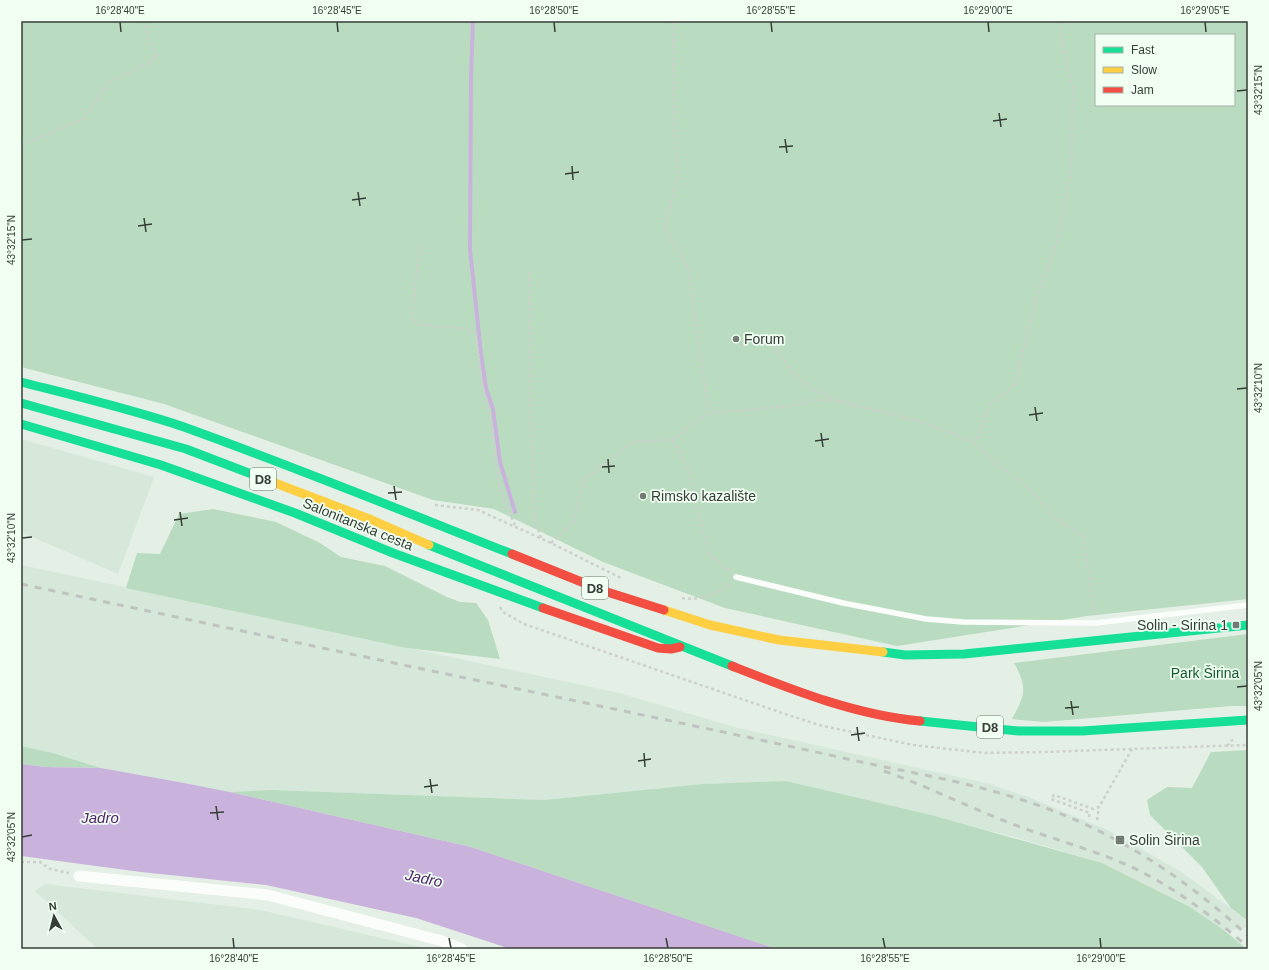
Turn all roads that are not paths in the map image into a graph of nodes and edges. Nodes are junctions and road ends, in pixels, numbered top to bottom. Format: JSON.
{"nodes":[{"id":1,"x":21,"y":382,"type":"edge"},
{"id":2,"x":21,"y":403,"type":"edge"},
{"id":3,"x":21,"y":424,"type":"edge"},
{"id":4,"x":736,"y":577,"type":"road end"},
{"id":5,"x":1248,"y":605,"type":"edge"},
{"id":6,"x":1248,"y":625,"type":"edge"},
{"id":7,"x":683,"y":646,"type":"junction"},
{"id":8,"x":1248,"y":720,"type":"edge"},
{"id":9,"x":79,"y":876,"type":"road end"},
{"id":10,"x":462,"y":949,"type":"edge"}],
"edges":[{"from":1,"to":6,"type":"main road","number":"D8"},
{"from":2,"to":7,"type":"main road","number":"D8"},
{"from":3,"to":7,"type":"main road","name":"Salonitanska cesta"},
{"from":4,"to":5,"type":"lane"},
{"from":7,"to":8,"type":"main road","number":"D8"},
{"from":9,"to":10,"type":"street"}]}
